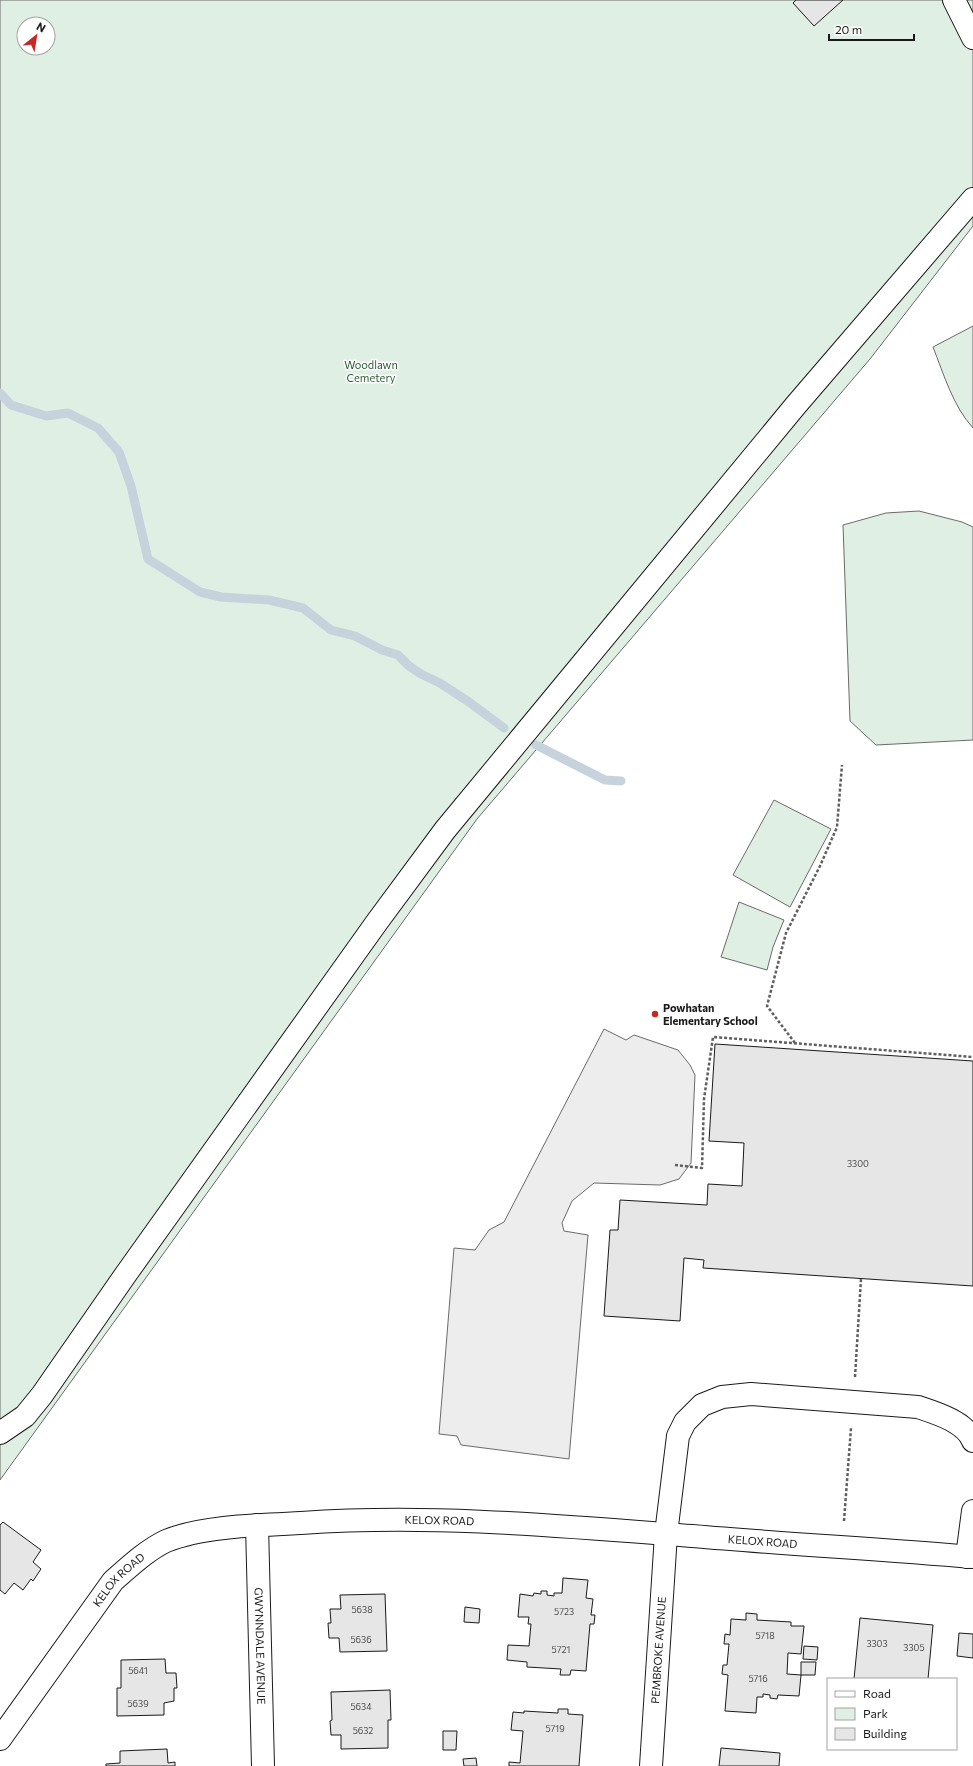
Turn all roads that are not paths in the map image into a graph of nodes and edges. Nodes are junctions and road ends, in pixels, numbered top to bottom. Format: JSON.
{"nodes":[{"id":1,"x":954,"y":0,"type":"edge"},
{"id":2,"x":973,"y":38,"type":"edge"},
{"id":3,"x":973,"y":199,"type":"edge"},
{"id":4,"x":0,"y":1433,"type":"edge"},
{"id":5,"x":973,"y":1439,"type":"edge"},
{"id":6,"x":973,"y":1511,"type":"edge"},
{"id":7,"x":257,"y":1525,"type":"junction"},
{"id":8,"x":666,"y":1534,"type":"junction"},
{"id":9,"x":970,"y":1557,"type":"edge"},
{"id":10,"x":0,"y":1739,"type":"edge"},
{"id":11,"x":263,"y":1766,"type":"edge"},
{"id":12,"x":651,"y":1766,"type":"edge"}],
"edges":[{"from":1,"to":2,"type":"street"},
{"from":3,"to":4,"type":"street"},
{"from":5,"to":8,"type":"street","name":"PEMBROKE AVENUE"},
{"from":6,"to":9,"type":"street"},
{"from":7,"to":8,"type":"street","name":"KELOX ROAD"},
{"from":7,"to":10,"type":"street","name":"KELOX ROAD"},
{"from":7,"to":11,"type":"street","name":"GWYNNDALE AVENUE"},
{"from":8,"to":9,"type":"street","name":"KELOX ROAD"},
{"from":8,"to":12,"type":"street","name":"PEMBROKE AVENUE"}]}
